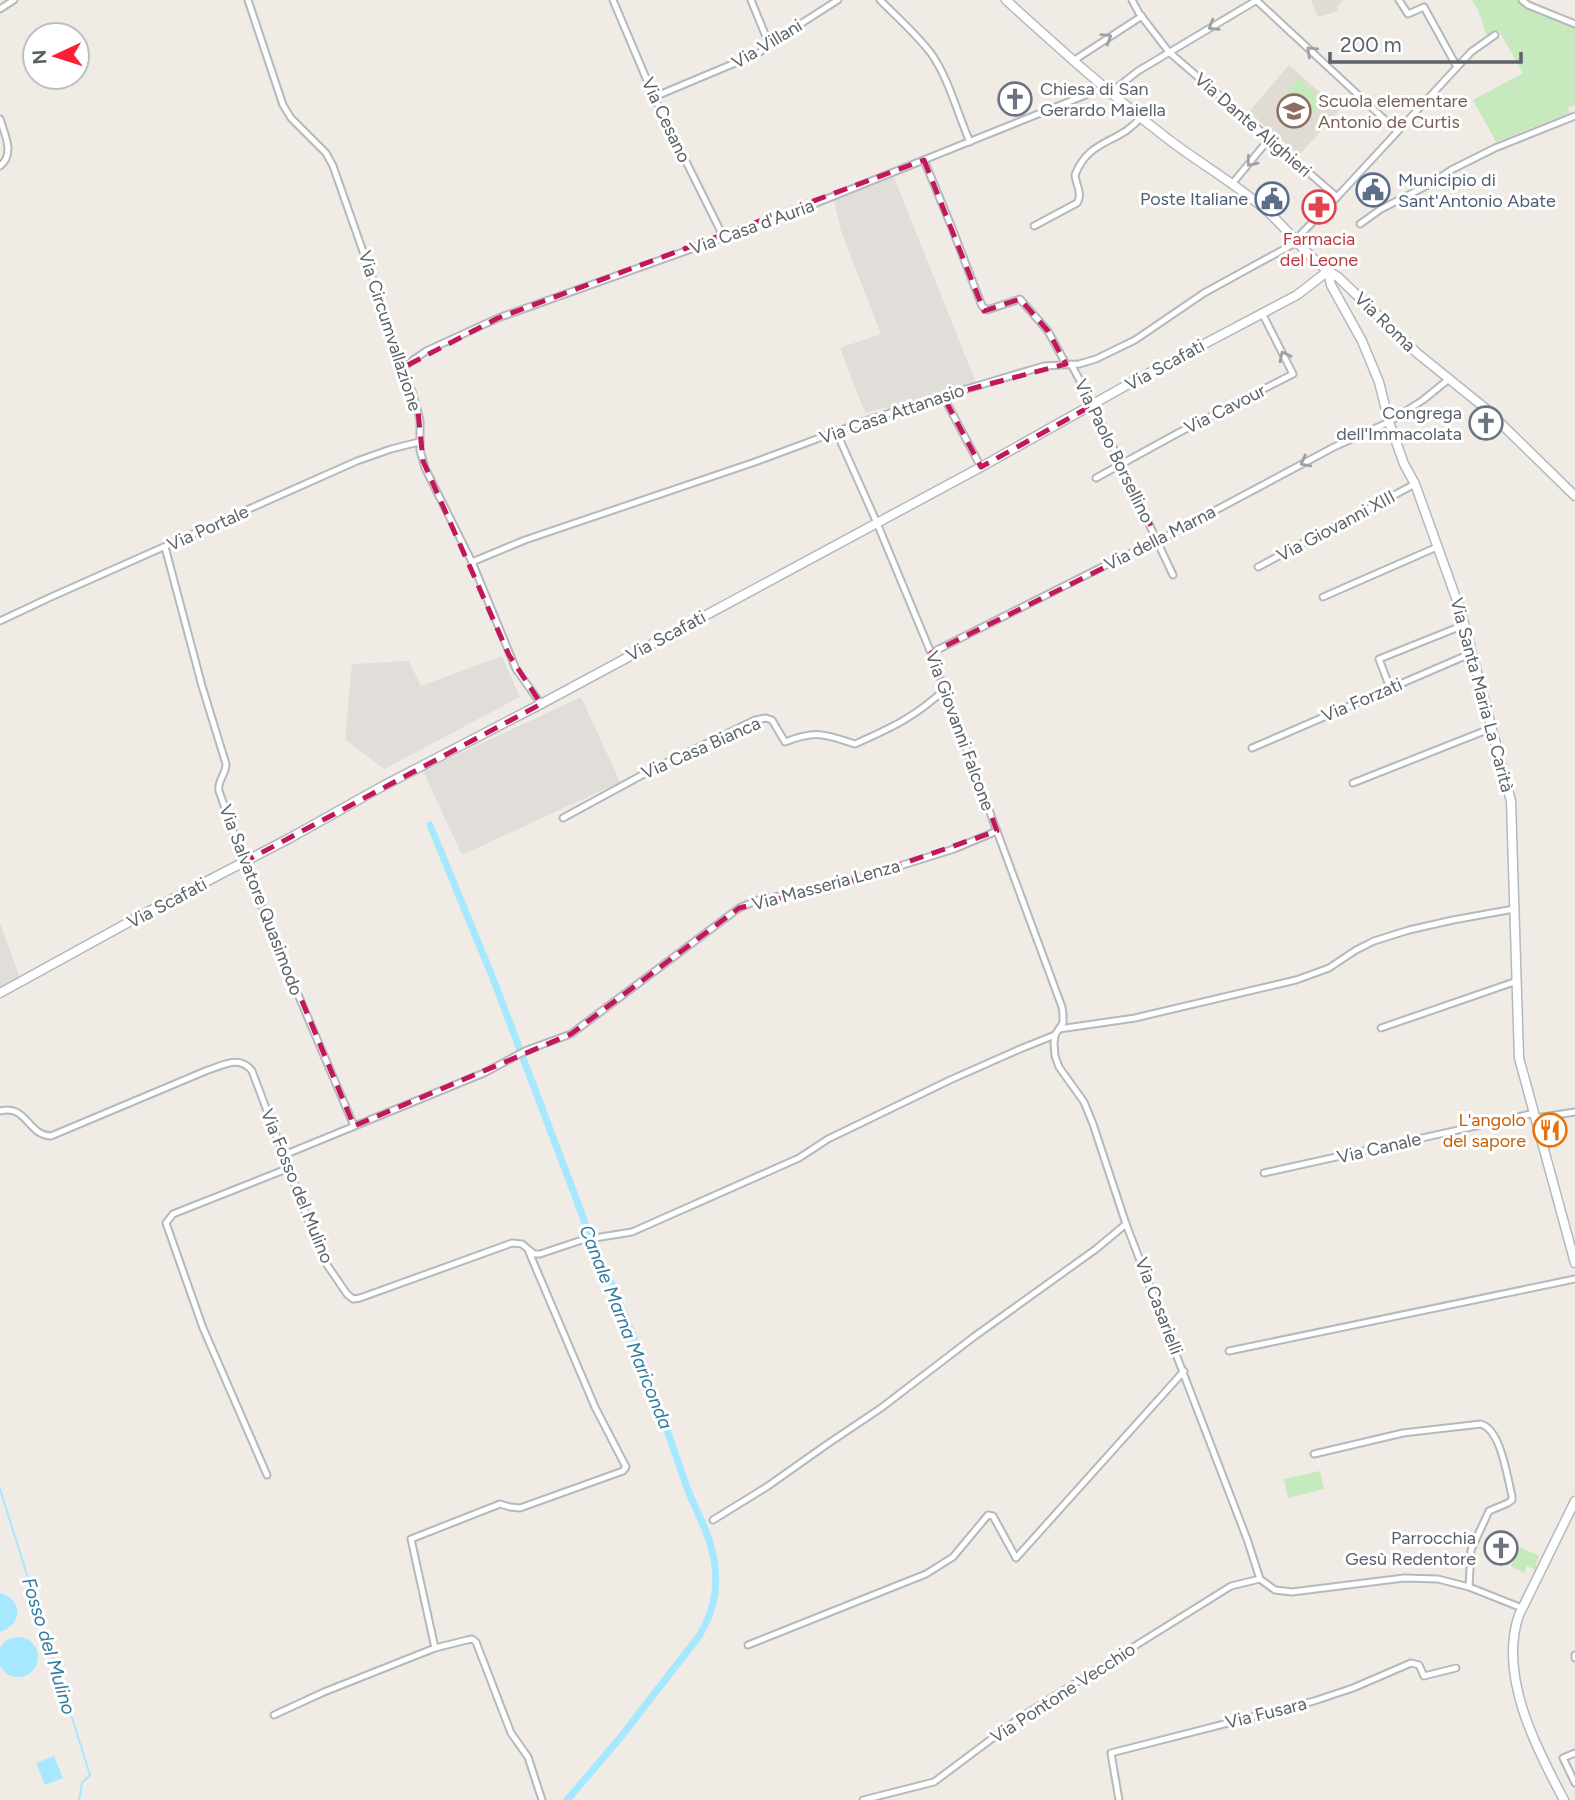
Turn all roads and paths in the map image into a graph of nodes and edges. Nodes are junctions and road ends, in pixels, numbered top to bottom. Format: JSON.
{"nodes":[{"id":1,"x":14,"y":0,"type":"edge"},
{"id":2,"x":248,"y":0,"type":"edge"},
{"id":3,"x":613,"y":0,"type":"edge"},
{"id":4,"x":751,"y":0,"type":"edge"},
{"id":5,"x":838,"y":0,"type":"edge"},
{"id":6,"x":880,"y":0,"type":"edge"},
{"id":7,"x":1006,"y":0,"type":"edge"},
{"id":8,"x":1132,"y":0,"type":"edge"},
{"id":9,"x":1257,"y":0,"type":"edge"},
{"id":10,"x":1399,"y":0,"type":"edge"},
{"id":11,"x":1522,"y":0,"type":"edge"},
{"id":12,"x":0,"y":9,"type":"edge"},
{"id":13,"x":1142,"y":16,"type":"junction"},
{"id":14,"x":1575,"y":24,"type":"edge"},
{"id":15,"x":1495,"y":35,"type":"dead end"},
{"id":16,"x":769,"y":44,"type":"junction"},
{"id":17,"x":1169,"y":52,"type":"junction"},
{"id":18,"x":1073,"y":61,"type":"junction"},
{"id":19,"x":1457,"y":67,"type":"junction"},
{"id":20,"x":1106,"y":91,"type":"junction"},
{"id":21,"x":654,"y":97,"type":"junction"},
{"id":22,"x":1575,"y":116,"type":"edge"},
{"id":23,"x":1141,"y":117,"type":"junction"},
{"id":24,"x":0,"y":119,"type":"edge"},
{"id":25,"x":1397,"y":131,"type":"junction"},
{"id":26,"x":1269,"y":139,"type":"junction"},
{"id":27,"x":970,"y":142,"type":"junction"},
{"id":28,"x":924,"y":160,"type":"junction"},
{"id":29,"x":0,"y":166,"type":"edge"},
{"id":30,"x":1232,"y":184,"type":"junction"},
{"id":31,"x":1337,"y":197,"type":"junction"},
{"id":32,"x":1360,"y":224,"type":"dead end"},
{"id":33,"x":1034,"y":226,"type":"dead end"},
{"id":34,"x":723,"y":238,"type":"junction"},
{"id":35,"x":1297,"y":242,"type":"junction"},
{"id":36,"x":1328,"y":271,"type":"junction"},
{"id":37,"x":1262,"y":313,"type":"junction"},
{"id":38,"x":1069,"y":364,"type":"junction"},
{"id":39,"x":402,"y":368,"type":"junction"},
{"id":40,"x":1449,"y":379,"type":"junction"},
{"id":41,"x":943,"y":396,"type":"junction"},
{"id":42,"x":1093,"y":405,"type":"junction"},
{"id":43,"x":1389,"y":422,"type":"junction"},
{"id":44,"x":836,"y":431,"type":"junction"},
{"id":45,"x":419,"y":442,"type":"junction"},
{"id":46,"x":1122,"y":466,"type":"junction"},
{"id":47,"x":981,"y":467,"type":"junction"},
{"id":48,"x":1096,"y":478,"type":"dead end"},
{"id":49,"x":1415,"y":484,"type":"junction"},
{"id":50,"x":1575,"y":496,"type":"edge"},
{"id":51,"x":877,"y":523,"type":"junction"},
{"id":52,"x":1158,"y":541,"type":"junction"},
{"id":53,"x":165,"y":547,"type":"junction"},
{"id":54,"x":1437,"y":547,"type":"junction"},
{"id":55,"x":472,"y":562,"type":"junction"},
{"id":56,"x":1258,"y":567,"type":"dead end"},
{"id":57,"x":1174,"y":575,"type":"dead end"},
{"id":58,"x":1323,"y":597,"type":"dead end"},
{"id":59,"x":0,"y":621,"type":"edge"},
{"id":60,"x":1464,"y":625,"type":"junction"},
{"id":61,"x":931,"y":653,"type":"junction"},
{"id":62,"x":1472,"y":653,"type":"junction"},
{"id":63,"x":1390,"y":688,"type":"junction"},
{"id":64,"x":944,"y":690,"type":"junction"},
{"id":65,"x":541,"y":704,"type":"junction"},
{"id":66,"x":1492,"y":728,"type":"junction"},
{"id":67,"x":1252,"y":748,"type":"dead end"},
{"id":68,"x":1353,"y":783,"type":"dead end"},
{"id":69,"x":563,"y":818,"type":"dead end"},
{"id":70,"x":997,"y":831,"type":"junction"},
{"id":71,"x":244,"y":862,"type":"junction"},
{"id":72,"x":1514,"y":909,"type":"junction"},
{"id":73,"x":1517,"y":981,"type":"junction"},
{"id":74,"x":0,"y":993,"type":"edge"},
{"id":75,"x":1381,"y":1028,"type":"dead end"},
{"id":76,"x":1057,"y":1032,"type":"junction"},
{"id":77,"x":0,"y":1111,"type":"edge"},
{"id":78,"x":1575,"y":1112,"type":"edge"},
{"id":79,"x":1535,"y":1115,"type":"junction"},
{"id":80,"x":354,"y":1126,"type":"junction"},
{"id":81,"x":284,"y":1155,"type":"junction"},
{"id":82,"x":289,"y":1168,"type":"junction"},
{"id":83,"x":1264,"y":1173,"type":"dead end"},
{"id":84,"x":1126,"y":1224,"type":"junction"},
{"id":85,"x":528,"y":1249,"type":"junction"},
{"id":86,"x":1575,"y":1263,"type":"edge"},
{"id":87,"x":1575,"y":1279,"type":"edge"},
{"id":88,"x":1229,"y":1350,"type":"dead end"},
{"id":89,"x":1184,"y":1371,"type":"junction"},
{"id":90,"x":1314,"y":1454,"type":"dead end"},
{"id":91,"x":267,"y":1475,"type":"dead end"},
{"id":92,"x":1575,"y":1501,"type":"edge"},
{"id":93,"x":713,"y":1520,"type":"dead end"},
{"id":94,"x":1260,"y":1579,"type":"junction"},
{"id":95,"x":1469,"y":1587,"type":"junction"},
{"id":96,"x":1522,"y":1608,"type":"junction"},
{"id":97,"x":748,"y":1645,"type":"dead end"},
{"id":98,"x":435,"y":1648,"type":"junction"},
{"id":99,"x":1456,"y":1668,"type":"dead end"},
{"id":100,"x":274,"y":1715,"type":"dead end"},
{"id":101,"x":1575,"y":1753,"type":"edge"},
{"id":102,"x":1575,"y":1783,"type":"edge"},
{"id":103,"x":542,"y":1800,"type":"edge"},
{"id":104,"x":863,"y":1800,"type":"edge"},
{"id":105,"x":1118,"y":1800,"type":"edge"},
{"id":106,"x":1564,"y":1800,"type":"edge"}],
"edges":[{"from":1,"to":12,"type":"street"},
{"from":2,"to":39,"type":"street","name":"Via Circumvallazione"},
{"from":3,"to":21,"type":"street","name":"Via Cesano"},
{"from":4,"to":16,"type":"street"},
{"from":5,"to":16,"type":"street","name":"Via Villani"},
{"from":6,"to":27,"type":"street"},
{"from":7,"to":18,"type":"street","name":"Via Roma"},
{"from":8,"to":13,"type":"street","name":"Via Dante Alighieri"},
{"from":9,"to":17,"type":"street","name":"Via Casa d'Auria","one_way":true},
{"from":25,"to":9,"type":"street","one_way":true},
{"from":10,"to":19,"type":"street"},
{"from":11,"to":14,"type":"street"},
{"from":13,"to":17,"type":"street","name":"Via Dante Alighieri"},
{"from":18,"to":13,"type":"street","one_way":true},
{"from":15,"to":19,"type":"street"},
{"from":16,"to":21,"type":"street","name":"Via Villani"},
{"from":17,"to":20,"type":"street","name":"Via Casa d'Auria"},
{"from":17,"to":26,"type":"street","name":"Via Dante Alighieri"},
{"from":18,"to":20,"type":"street","name":"Via Roma"},
{"from":19,"to":25,"type":"street"},
{"from":20,"to":23,"type":"street","name":"Via Roma"},
{"from":20,"to":27,"type":"street","name":"Via Casa d'Auria"},
{"from":21,"to":34,"type":"street","name":"Via Cesano"},
{"from":22,"to":32,"type":"street"},
{"from":23,"to":30,"type":"street","name":"Via Roma"},
{"from":23,"to":33,"type":"street"},
{"from":24,"to":29,"type":"street"},
{"from":25,"to":31,"type":"street"},
{"from":26,"to":30,"type":"street","one_way":true},
{"from":26,"to":31,"type":"street","name":"Via Dante Alighieri"},
{"from":27,"to":28,"type":"street","name":"Via Casa d'Auria"},
{"from":28,"to":34,"type":"street","name":"Via Casa d'Auria"},
{"from":28,"to":38,"type":"street","name":"Via Paolo Borsellino"},
{"from":30,"to":35,"type":"street","name":"Via Roma"},
{"from":31,"to":35,"type":"street"},
{"from":34,"to":39,"type":"street","name":"Via Casa d'Auria"},
{"from":35,"to":36,"type":"street","name":"Via Roma"},
{"from":35,"to":38,"type":"street","name":"Via Casa Attanasio"},
{"from":36,"to":37,"type":"street","name":"Via Scafati"},
{"from":36,"to":40,"type":"street","name":"Via Roma"},
{"from":36,"to":43,"type":"street","name":"Via Santa Maria La Carità"},
{"from":37,"to":42,"type":"street","name":"Via Scafati"},
{"from":46,"to":37,"type":"street","name":"Via Cavour","one_way":true},
{"from":38,"to":41,"type":"street","name":"Via Casa Attanasio"},
{"from":38,"to":42,"type":"street","name":"Via Paolo Borsellino"},
{"from":39,"to":45,"type":"street","name":"Via Circumvallazione"},
{"from":40,"to":43,"type":"street","name":"Via della Marna"},
{"from":40,"to":50,"type":"street","name":"Via Roma"},
{"from":41,"to":44,"type":"street","name":"Via Casa Attanasio"},
{"from":41,"to":47,"type":"street"},
{"from":42,"to":46,"type":"street","name":"Via Paolo Borsellino"},
{"from":42,"to":47,"type":"street","name":"Via Scafati"},
{"from":43,"to":49,"type":"street","name":"Via Santa Maria La Carità"},
{"from":43,"to":52,"type":"street","name":"Via della Marna","one_way":true},
{"from":44,"to":51,"type":"street","name":"Via Giovanni Falcone"},
{"from":44,"to":55,"type":"street","name":"Via Casa Attanasio"},
{"from":45,"to":53,"type":"street","name":"Via Portale"},
{"from":45,"to":55,"type":"street","name":"Via Circumvallazione"},
{"from":46,"to":48,"type":"street","name":"Via Cavour"},
{"from":46,"to":52,"type":"street","name":"Via Paolo Borsellino"},
{"from":47,"to":51,"type":"street","name":"Via Scafati"},
{"from":49,"to":54,"type":"street","name":"Via Santa Maria La Carità"},
{"from":49,"to":56,"type":"street","name":"Via Giovanni XIII"},
{"from":51,"to":61,"type":"street","name":"Via Giovanni Falcone"},
{"from":51,"to":65,"type":"street","name":"Via Scafati"},
{"from":52,"to":57,"type":"street","name":"Via Paolo Borsellino"},
{"from":52,"to":61,"type":"street","name":"Via della Marna"},
{"from":53,"to":59,"type":"street","name":"Via Portale"},
{"from":53,"to":71,"type":"street","name":"Via Salvatore Quasimodo"},
{"from":54,"to":58,"type":"street"},
{"from":54,"to":60,"type":"street","name":"Via Santa Maria La Carità"},
{"from":55,"to":65,"type":"street","name":"Via Circumvallazione"},
{"from":60,"to":62,"type":"street","name":"Via Santa Maria La Carità"},
{"from":60,"to":63,"type":"street"},
{"from":61,"to":64,"type":"street","name":"Via Giovanni Falcone"},
{"from":62,"to":63,"type":"street","name":"Via Forzati"},
{"from":62,"to":66,"type":"street","name":"Via Santa Maria La Carità"},
{"from":63,"to":67,"type":"street","name":"Via Forzati"},
{"from":64,"to":69,"type":"street","name":"Via Casa Bianca"},
{"from":64,"to":70,"type":"street","name":"Via Giovanni Falcone"},
{"from":65,"to":71,"type":"street","name":"Via Scafati"},
{"from":66,"to":68,"type":"street"},
{"from":66,"to":72,"type":"street","name":"Via Santa Maria La Carità"},
{"from":70,"to":76,"type":"street","name":"Via Giovanni Falcone"},
{"from":70,"to":80,"type":"street","name":"Via Masseria Lenza"},
{"from":71,"to":74,"type":"street","name":"Via Scafati"},
{"from":71,"to":80,"type":"street","name":"Via Salvatore Quasimodo"},
{"from":72,"to":73,"type":"street","name":"Via Santa Maria La Carità"},
{"from":72,"to":76,"type":"street"},
{"from":73,"to":75,"type":"street"},
{"from":73,"to":79,"type":"street","name":"Via Santa Maria La Carità"},
{"from":76,"to":84,"type":"street","name":"Via Casarielli"},
{"from":76,"to":85,"type":"street"},
{"from":77,"to":81,"type":"street","name":"Via Fosso del Mulino"},
{"from":78,"to":79,"type":"street","name":"Via Canale"},
{"from":79,"to":83,"type":"street","name":"Via Canale"},
{"from":79,"to":86,"type":"street","name":"Via Santa Maria La Carità"},
{"from":80,"to":81,"type":"street","name":"Via Masseria Lenza"},
{"from":81,"to":82,"type":"street","name":"Via Fosso del Mulino"},
{"from":82,"to":85,"type":"street","name":"Via Fosso del Mulino"},
{"from":82,"to":91,"type":"street"},
{"from":84,"to":89,"type":"street","name":"Via Casarielli"},
{"from":84,"to":93,"type":"street"},
{"from":85,"to":98,"type":"street"},
{"from":87,"to":88,"type":"street"},
{"from":89,"to":94,"type":"street","name":"Via Casarielli"},
{"from":89,"to":97,"type":"street"},
{"from":90,"to":95,"type":"street"},
{"from":92,"to":96,"type":"street"},
{"from":94,"to":95,"type":"street"},
{"from":94,"to":104,"type":"street","name":"Via Pontone Vecchio"},
{"from":95,"to":96,"type":"street"},
{"from":96,"to":106,"type":"street"},
{"from":98,"to":100,"type":"street"},
{"from":98,"to":103,"type":"street"},
{"from":99,"to":105,"type":"street","name":"Via Fusara"},
{"from":101,"to":102,"type":"street"}]}
